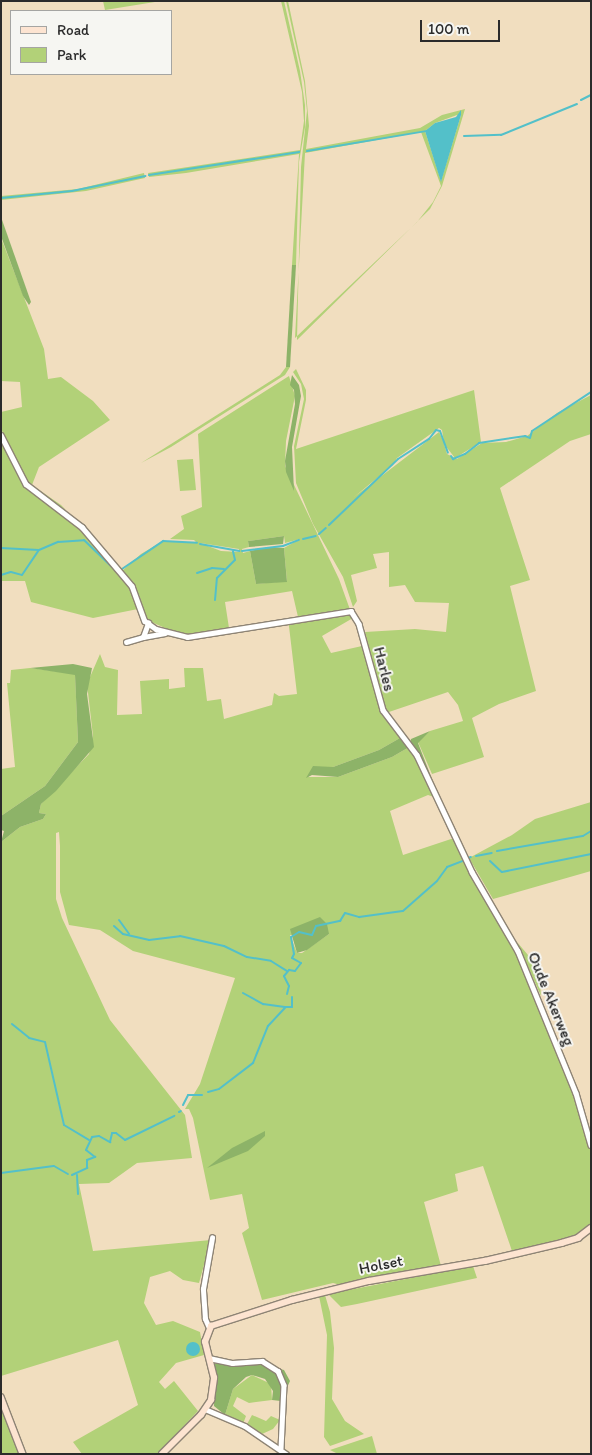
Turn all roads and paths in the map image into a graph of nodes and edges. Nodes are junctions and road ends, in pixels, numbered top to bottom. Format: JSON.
{"nodes":[{"id":1,"x":1,"y":435,"type":"edge"},
{"id":2,"x":148,"y":623,"type":"junction"},
{"id":3,"x":165,"y":633,"type":"junction"},
{"id":4,"x":142,"y":637,"type":"junction"},
{"id":5,"x":126,"y":642,"type":"dead end"},
{"id":6,"x":486,"y":897,"type":"joint"},
{"id":7,"x":591,"y":1145,"type":"edge"},
{"id":8,"x":591,"y":1228,"type":"edge"},
{"id":9,"x":212,"y":1238,"type":"dead end"},
{"id":10,"x":209,"y":1328,"type":"junction"},
{"id":11,"x":209,"y":1358,"type":"junction"},
{"id":12,"x":1,"y":1397,"type":"edge"},
{"id":13,"x":205,"y":1409,"type":"junction"},
{"id":14,"x":281,"y":1448,"type":"junction"},
{"id":15,"x":22,"y":1454,"type":"edge"},
{"id":16,"x":162,"y":1454,"type":"edge"},
{"id":17,"x":286,"y":1454,"type":"edge"}],
"edges":[{"from":1,"to":2,"type":"street"},
{"from":2,"to":3,"type":"street","name":"Harles"},
{"from":2,"to":4,"type":"street"},
{"from":3,"to":4,"type":"street","name":"Harles"},
{"from":3,"to":6,"type":"street","name":"Harles"},
{"from":4,"to":5,"type":"street","name":"Harles"},
{"from":6,"to":7,"type":"street","name":"Oude Akerweg"},
{"from":8,"to":10,"type":"street","name":"Holset"},
{"from":9,"to":10,"type":"street"},
{"from":10,"to":11,"type":"street"},
{"from":11,"to":13,"type":"street"},
{"from":11,"to":14,"type":"street"},
{"from":12,"to":15,"type":"street"},
{"from":13,"to":14,"type":"street"},
{"from":13,"to":16,"type":"street"},
{"from":14,"to":17,"type":"street"}]}
